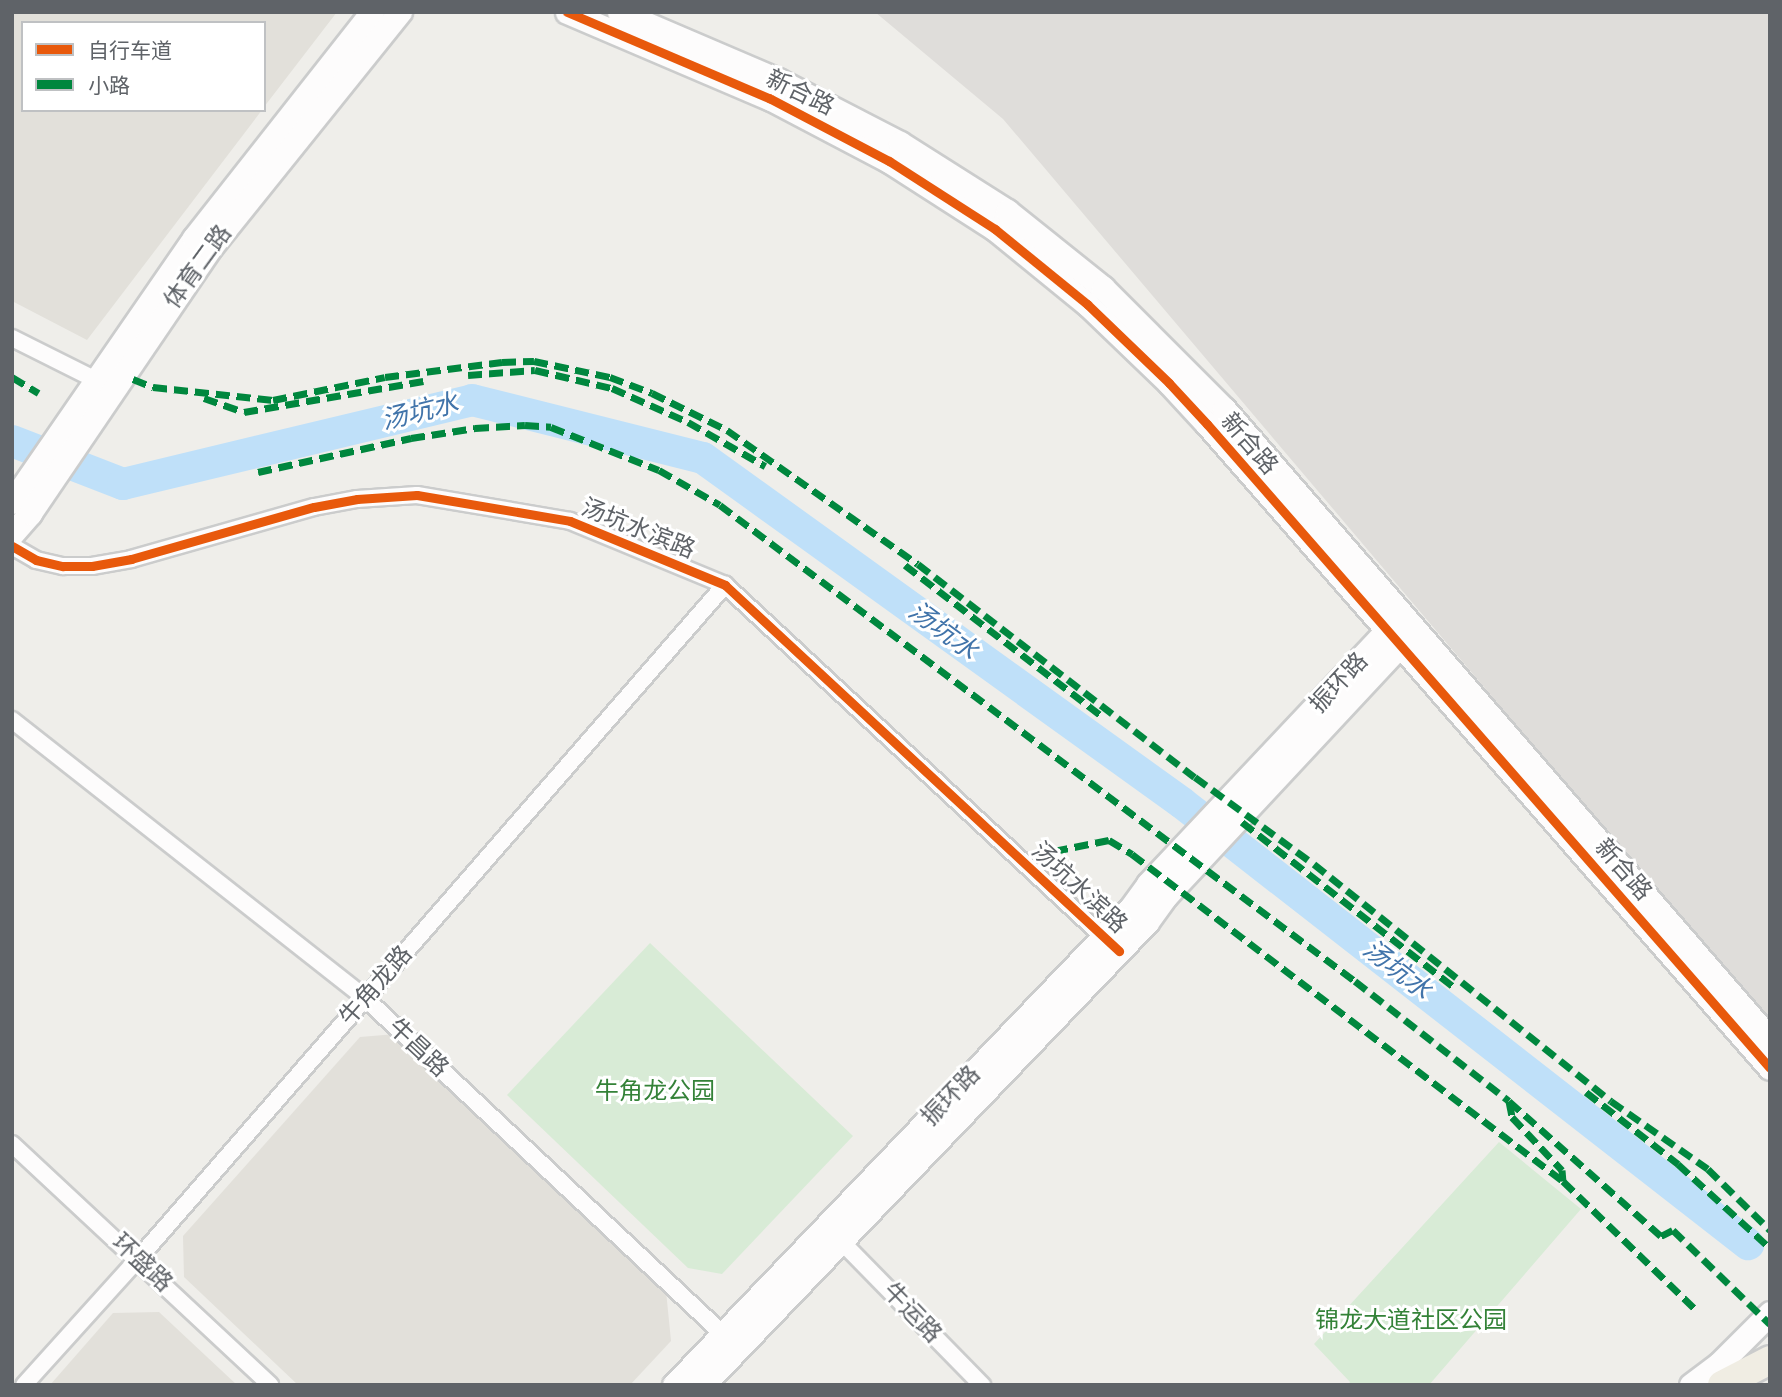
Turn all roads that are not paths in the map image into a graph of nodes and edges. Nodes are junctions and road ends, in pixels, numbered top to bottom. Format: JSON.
{"nodes":[{"id":1,"x":567,"y":12,"type":"edge"},
{"id":2,"x":619,"y":12,"type":"edge"},
{"id":3,"x":382,"y":17,"type":"edge"},
{"id":4,"x":12,"y":338,"type":"edge"},
{"id":5,"x":104,"y":384,"type":"junction"},
{"id":6,"x":18,"y":506,"type":"edge"},
{"id":7,"x":12,"y":534,"type":"edge"},
{"id":8,"x":12,"y":546,"type":"edge"},
{"id":9,"x":725,"y":585,"type":"junction"},
{"id":10,"x":1409,"y":624,"type":"junction"},
{"id":11,"x":1394,"y":638,"type":"junction"},
{"id":12,"x":12,"y":720,"type":"edge"},
{"id":13,"x":1111,"y":944,"type":"junction"},
{"id":14,"x":365,"y":998,"type":"junction"},
{"id":15,"x":1770,"y":1039,"type":"edge"},
{"id":16,"x":1770,"y":1068,"type":"edge"},
{"id":17,"x":12,"y":1144,"type":"edge"},
{"id":18,"x":841,"y":1241,"type":"junction"},
{"id":19,"x":138,"y":1259,"type":"junction"},
{"id":20,"x":1770,"y":1313,"type":"edge"},
{"id":21,"x":730,"y":1341,"type":"junction"},
{"id":22,"x":1770,"y":1360,"type":"edge"},
{"id":23,"x":24,"y":1385,"type":"edge"},
{"id":24,"x":270,"y":1385,"type":"edge"},
{"id":25,"x":674,"y":1385,"type":"edge"},
{"id":26,"x":703,"y":1385,"type":"edge"},
{"id":27,"x":982,"y":1385,"type":"edge"},
{"id":28,"x":1692,"y":1385,"type":"edge"},
{"id":29,"x":1722,"y":1385,"type":"edge"}],
"edges":[{"from":1,"to":11,"type":"street","name":"新合路"},
{"from":2,"to":10,"type":"street","name":"新合路"},
{"from":3,"to":5,"type":"street","name":"体育二路"},
{"from":4,"to":5,"type":"street"},
{"from":5,"to":6,"type":"street","name":"体育二路"},
{"from":6,"to":7,"type":"street","name":"体育二路"},
{"from":8,"to":9,"type":"street","name":"汤坑水滨路"},
{"from":9,"to":13,"type":"street","name":"汤坑水滨路"},
{"from":9,"to":14,"type":"street","name":"牛角龙路"},
{"from":10,"to":11,"type":"street","name":"振环路"},
{"from":10,"to":15,"type":"street","name":"新合路"},
{"from":11,"to":13,"type":"street","name":"振环路"},
{"from":11,"to":16,"type":"street","name":"新合路"},
{"from":12,"to":14,"type":"street","name":"牛昌路"},
{"from":13,"to":18,"type":"street","name":"振环路"},
{"from":13,"to":21,"type":"street","name":"振环路"},
{"from":14,"to":19,"type":"street","name":"牛角龙路"},
{"from":14,"to":21,"type":"street","name":"牛昌路"},
{"from":17,"to":19,"type":"street","name":"环盛路"},
{"from":18,"to":21,"type":"street","name":"振环路"},
{"from":18,"to":27,"type":"street","name":"牛运路"},
{"from":19,"to":23,"type":"street","name":"牛角龙路"},
{"from":19,"to":24,"type":"street","name":"环盛路"},
{"from":20,"to":28,"type":"street"},
{"from":21,"to":25,"type":"street","name":"振环路"},
{"from":21,"to":26,"type":"street","name":"振环路"},
{"from":22,"to":29,"type":"highway"}]}
